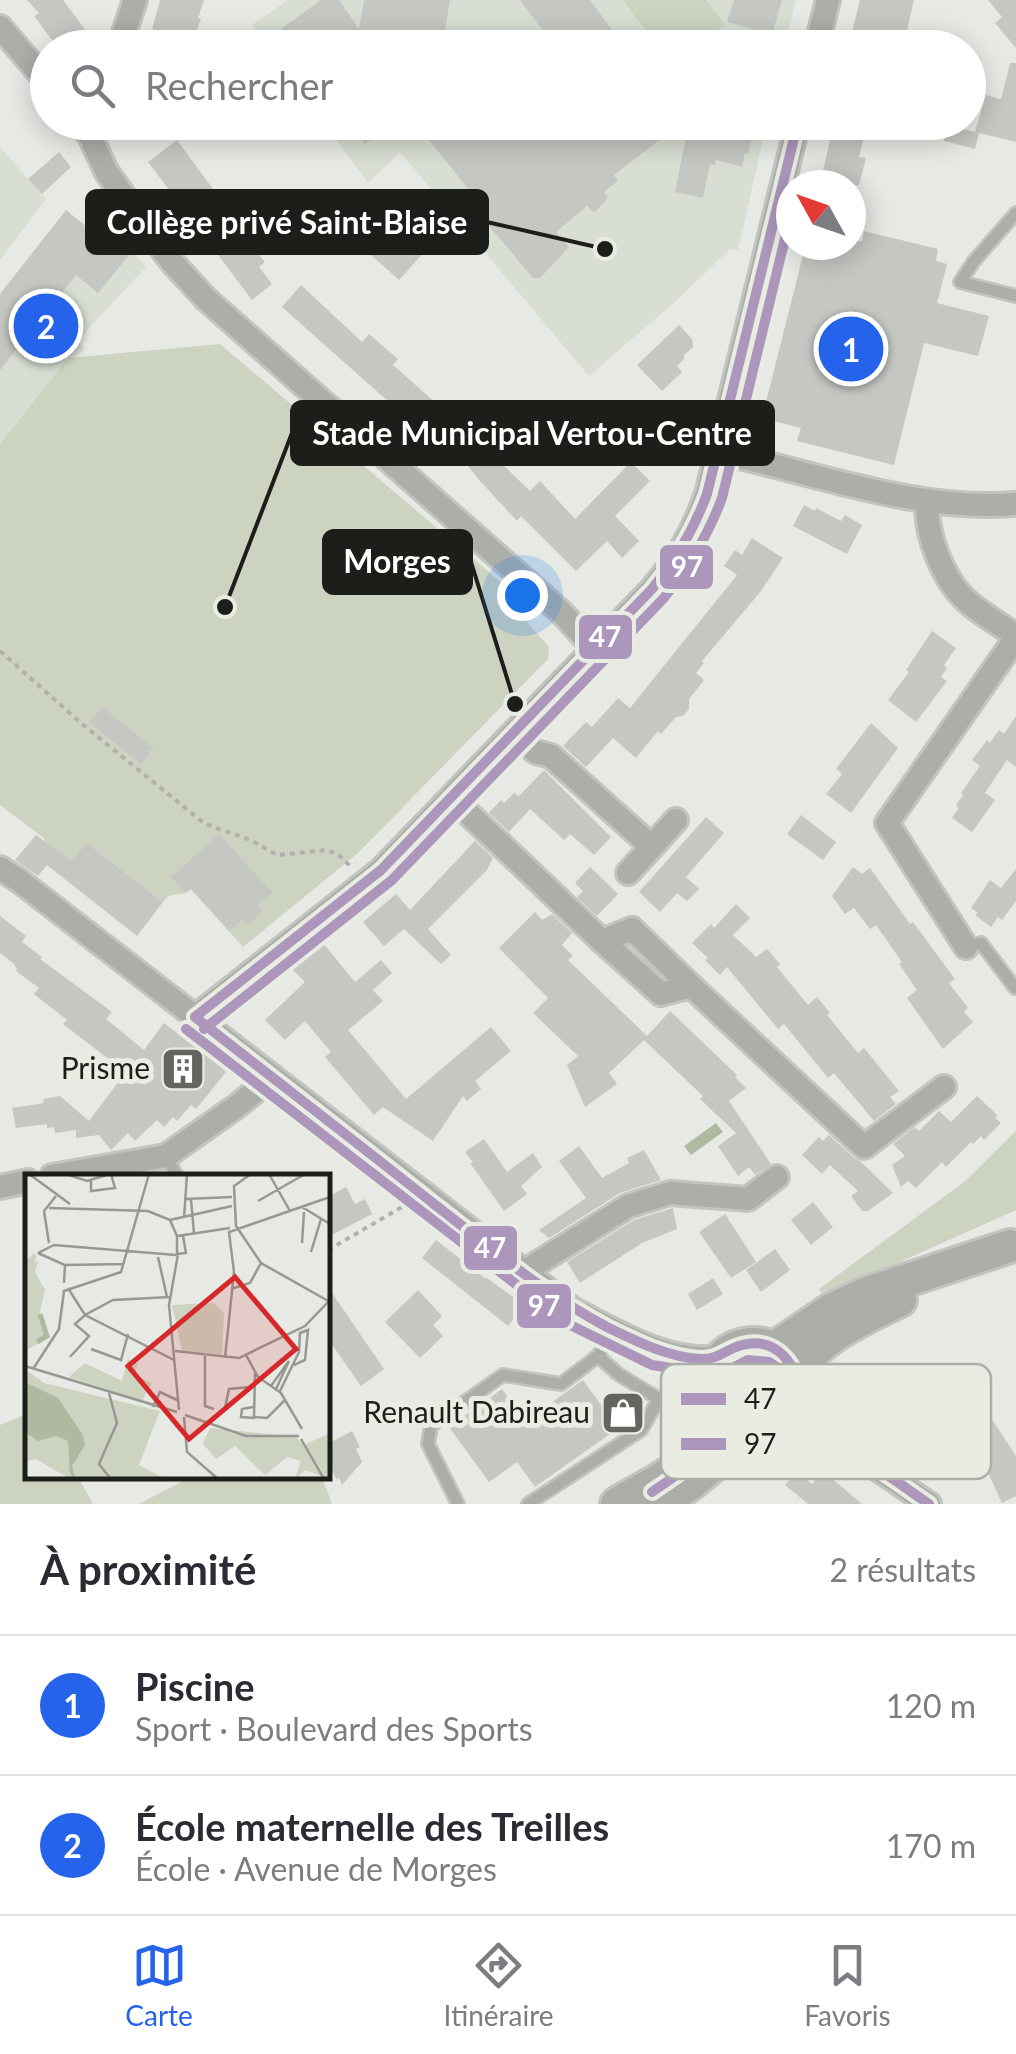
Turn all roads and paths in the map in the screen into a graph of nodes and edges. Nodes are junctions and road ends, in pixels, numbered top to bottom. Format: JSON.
{"nodes":[{"id":1,"x":135,"y":0,"type":"edge"},
{"id":2,"x":828,"y":0,"type":"edge"},
{"id":3,"x":0,"y":26,"type":"edge"},
{"id":4,"x":125,"y":30,"type":"edge"},
{"id":5,"x":820,"y":30,"type":"edge"},
{"id":6,"x":30,"y":62,"type":"edge"},
{"id":7,"x":92,"y":140,"type":"edge"},
{"id":8,"x":794,"y":140,"type":"edge"},
{"id":9,"x":1016,"y":213,"type":"edge"},
{"id":10,"x":1016,"y":296,"type":"edge"},
{"id":11,"x":718,"y":452,"type":"junction"},
{"id":12,"x":928,"y":500,"type":"junction"},
{"id":13,"x":1016,"y":504,"type":"edge"},
{"id":14,"x":1016,"y":637,"type":"edge"},
{"id":15,"x":595,"y":649,"type":"junction"},
{"id":16,"x":0,"y":651,"type":"edge"},
{"id":17,"x":514,"y":733,"type":"junction"},
{"id":18,"x":452,"y":798,"type":"junction"},
{"id":19,"x":676,"y":820,"type":"dead end"},
{"id":20,"x":652,"y":847,"type":"junction"},
{"id":21,"x":0,"y":868,"type":"edge"},
{"id":22,"x":628,"y":874,"type":"dead end"},
{"id":23,"x":366,"y":882,"type":"junction"},
{"id":24,"x":966,"y":947,"type":"joint"},
{"id":25,"x":1015,"y":988,"type":"edge"},
{"id":26,"x":196,"y":1017,"type":"junction"},
{"id":27,"x":272,"y":1076,"type":"junction"},
{"id":28,"x":944,"y":1086,"type":"dead end"},
{"id":29,"x":172,"y":1166,"type":"edge"},
{"id":30,"x":76,"y":1174,"type":"edge"},
{"id":31,"x":777,"y":1178,"type":"dead end"},
{"id":32,"x":25,"y":1182,"type":"edge"},
{"id":33,"x":0,"y":1187,"type":"edge"},
{"id":34,"x":409,"y":1200,"type":"dead end"},
{"id":35,"x":1013,"y":1245,"type":"edge"},
{"id":36,"x":330,"y":1249,"type":"edge"},
{"id":37,"x":526,"y":1274,"type":"junction"},
{"id":38,"x":614,"y":1330,"type":"junction"},
{"id":39,"x":654,"y":1350,"type":"junction"},
{"id":40,"x":598,"y":1356,"type":"junction"},
{"id":41,"x":722,"y":1357,"type":"junction"},
{"id":42,"x":668,"y":1364,"type":"edge"},
{"id":43,"x":718,"y":1364,"type":"edge"},
{"id":44,"x":781,"y":1364,"type":"edge"},
{"id":45,"x":796,"y":1364,"type":"edge"},
{"id":46,"x":661,"y":1478,"type":"edge"},
{"id":47,"x":697,"y":1479,"type":"edge"},
{"id":48,"x":892,"y":1479,"type":"edge"},
{"id":49,"x":458,"y":1504,"type":"edge"},
{"id":50,"x":528,"y":1504,"type":"edge"},
{"id":51,"x":618,"y":1504,"type":"edge"},
{"id":52,"x":660,"y":1504,"type":"edge"},
{"id":53,"x":929,"y":1504,"type":"edge"}],
"edges":[{"from":1,"to":4,"type":"street"},
{"from":2,"to":5,"type":"street"},
{"from":3,"to":6,"type":"street"},
{"from":7,"to":15,"type":"street"},
{"from":8,"to":11,"type":"street"},
{"from":9,"to":10,"type":"lane"},
{"from":11,"to":12,"type":"street"},
{"from":11,"to":15,"type":"street"},
{"from":12,"to":13,"type":"street"},
{"from":12,"to":14,"type":"street"},
{"from":14,"to":24,"type":"street"},
{"from":15,"to":17,"type":"street"},
{"from":16,"to":23,"type":"path"},
{"from":17,"to":18,"type":"street"},
{"from":17,"to":20,"type":"street"},
{"from":18,"to":23,"type":"street"},
{"from":18,"to":28,"type":"street"},
{"from":19,"to":20,"type":"street"},
{"from":20,"to":22,"type":"street"},
{"from":21,"to":26,"type":"street"},
{"from":23,"to":26,"type":"street"},
{"from":24,"to":25,"type":"lane"},
{"from":26,"to":27,"type":"street"},
{"from":27,"to":29,"type":"street"},
{"from":27,"to":37,"type":"street"},
{"from":29,"to":30,"type":"street"},
{"from":31,"to":37,"type":"street"},
{"from":32,"to":33,"type":"street"},
{"from":34,"to":36,"type":"path"},
{"from":35,"to":45,"type":"main road"},
{"from":37,"to":38,"type":"street"},
{"from":38,"to":39,"type":"street"},
{"from":38,"to":40,"type":"lane"},
{"from":39,"to":41,"type":"street"},
{"from":39,"to":42,"type":"street"},
{"from":40,"to":49,"type":"lane"},
{"from":40,"to":50,"type":"lane"},
{"from":41,"to":43,"type":"main road"},
{"from":41,"to":44,"type":"main road"},
{"from":46,"to":51,"type":"main road"},
{"from":47,"to":52,"type":"main road"},
{"from":48,"to":53,"type":"street"}]}
